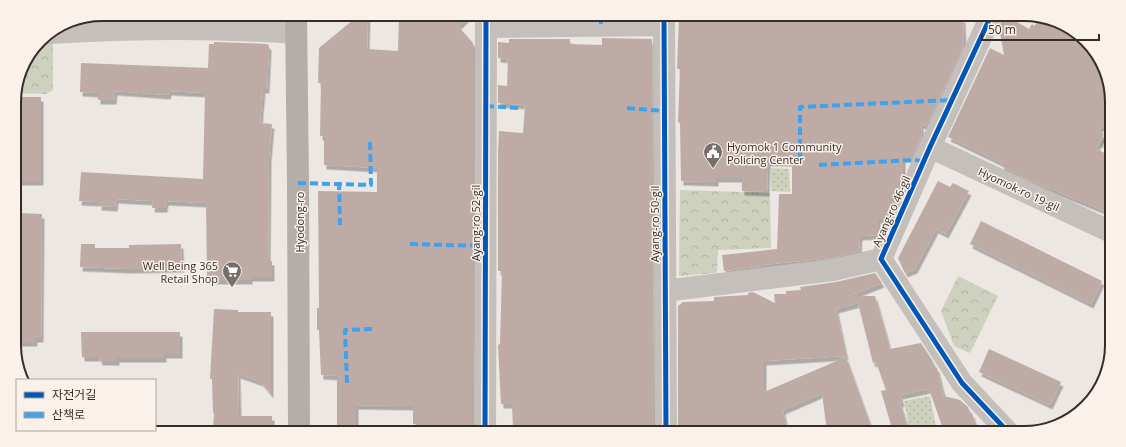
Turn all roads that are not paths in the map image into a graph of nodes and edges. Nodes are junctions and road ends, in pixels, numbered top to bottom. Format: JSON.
{"nodes":[{"id":1,"x":486,"y":21,"type":"edge"},
{"id":2,"x":664,"y":21,"type":"edge"},
{"id":3,"x":989,"y":21,"type":"edge"},
{"id":4,"x":296,"y":24,"type":"edge"},
{"id":5,"x":60,"y":32,"type":"edge"},
{"id":6,"x":930,"y":147,"type":"junction"},
{"id":7,"x":1105,"y":229,"type":"edge"},
{"id":8,"x":881,"y":259,"type":"junction"},
{"id":9,"x":664,"y":291,"type":"junction"},
{"id":10,"x":299,"y":426,"type":"edge"},
{"id":11,"x":485,"y":426,"type":"edge"},
{"id":12,"x":666,"y":426,"type":"edge"},
{"id":13,"x":1002,"y":426,"type":"edge"}],
"edges":[{"from":1,"to":2,"type":"street","name":"Ayang-ro 52-gil"},
{"from":1,"to":11,"type":"street","name":"Ayang-ro 52-gil"},
{"from":2,"to":9,"type":"street","name":"Ayang-ro 50-gil"},
{"from":3,"to":6,"type":"street","name":"Ayang-ro 46-gil"},
{"from":4,"to":5,"type":"street"},
{"from":4,"to":10,"type":"main road","name":"Hyodong-ro"},
{"from":6,"to":7,"type":"street","name":"Hyomok-ro 19-gil"},
{"from":6,"to":8,"type":"street","name":"Ayang-ro 46-gil"},
{"from":8,"to":9,"type":"street","name":"Ayang-ro 46-gil"},
{"from":8,"to":13,"type":"street","name":"Ayang-ro 46-gil"},
{"from":9,"to":12,"type":"street","name":"Ayang-ro 50-gil"}]}
